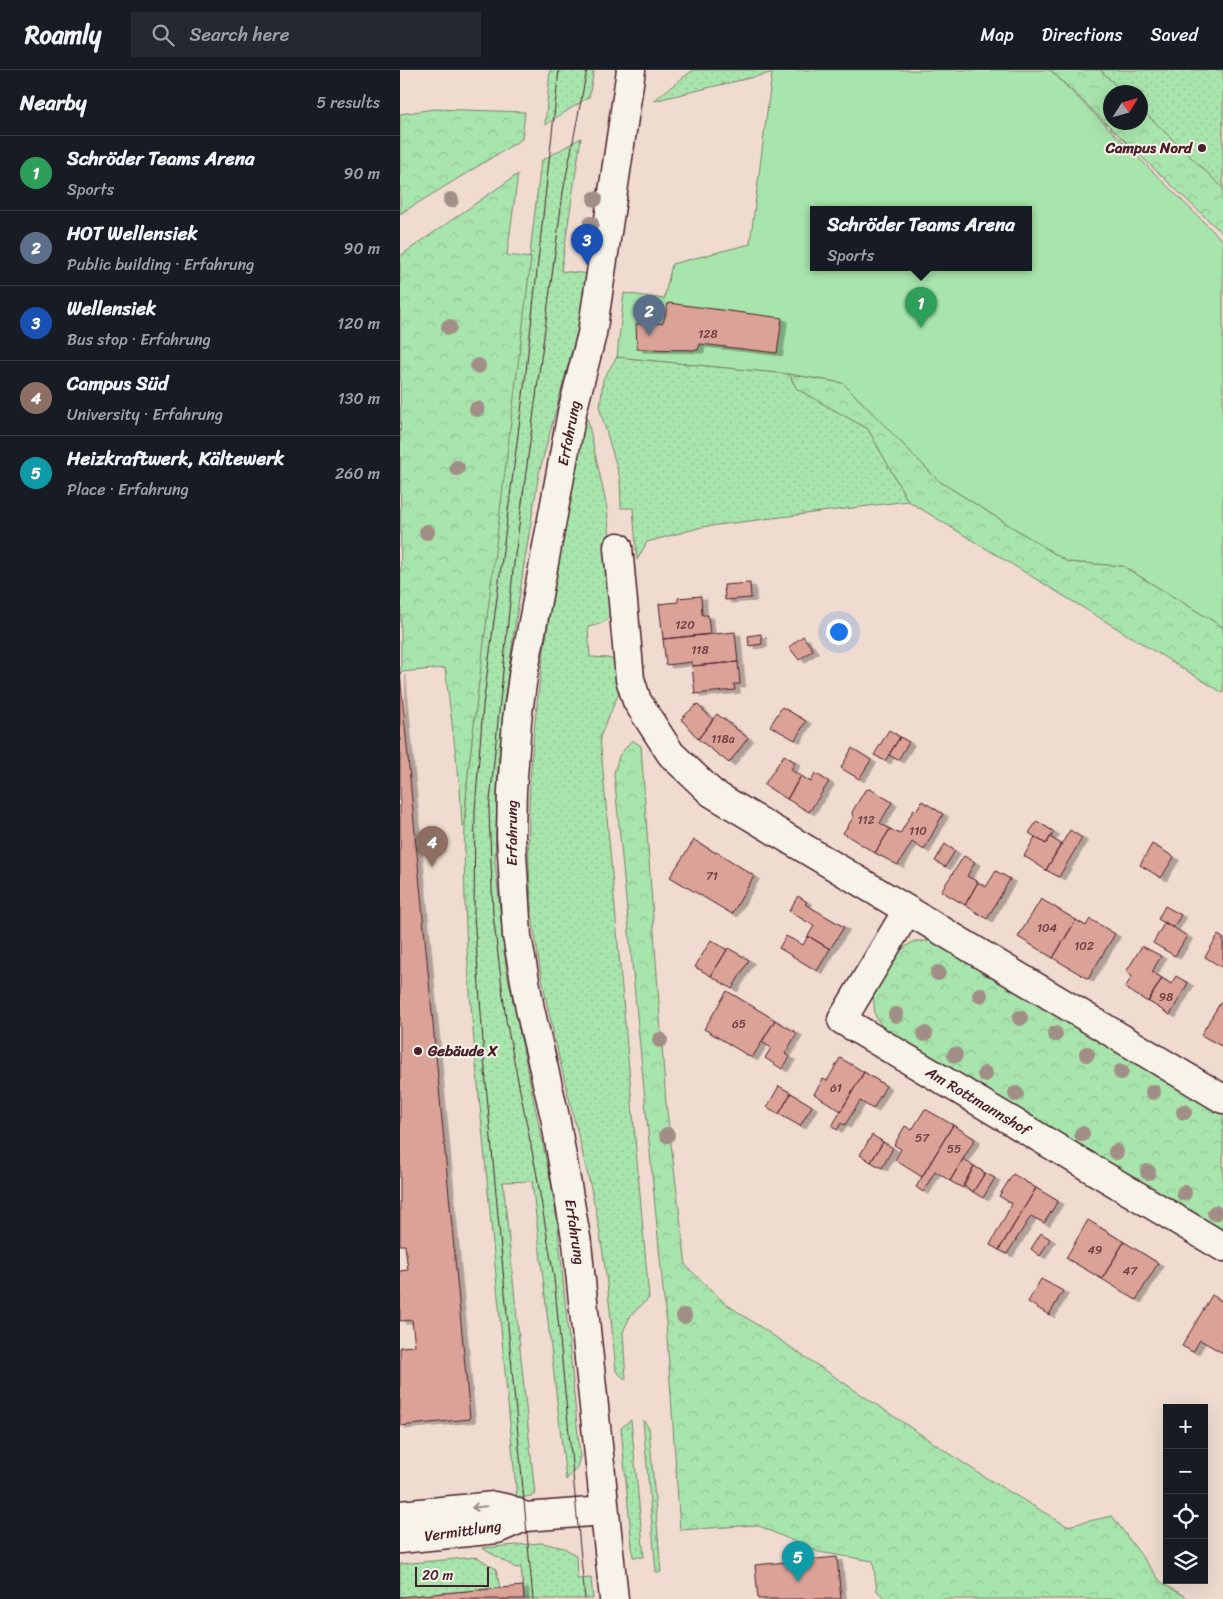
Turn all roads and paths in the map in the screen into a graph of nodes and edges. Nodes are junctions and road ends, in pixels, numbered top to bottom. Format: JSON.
{"nodes":[{"id":1,"x":630,"y":70,"type":"edge"},
{"id":2,"x":618,"y":547,"type":"dead end"},
{"id":3,"x":907,"y":911,"type":"junction"},
{"id":4,"x":1223,"y":1099,"type":"edge"},
{"id":5,"x":1223,"y":1247,"type":"edge"},
{"id":6,"x":604,"y":1511,"type":"junction"},
{"id":7,"x":400,"y":1515,"type":"edge"},
{"id":8,"x":525,"y":1517,"type":"junction"},
{"id":9,"x":400,"y":1539,"type":"edge"},
{"id":10,"x":614,"y":1599,"type":"edge"}],
"edges":[{"from":1,"to":6,"type":"street","name":"Erfahrung"},
{"from":2,"to":3,"type":"street"},
{"from":3,"to":4,"type":"street"},
{"from":3,"to":5,"type":"street","name":"Am Rottmannshof"},
{"from":6,"to":8,"type":"street","name":"Vermittlung"},
{"from":6,"to":10,"type":"street","name":"Erfahrung"},
{"from":8,"to":7,"type":"street","name":"Vermittlung","one_way":true},
{"from":8,"to":9,"type":"street","name":"Vermittlung"}]}
